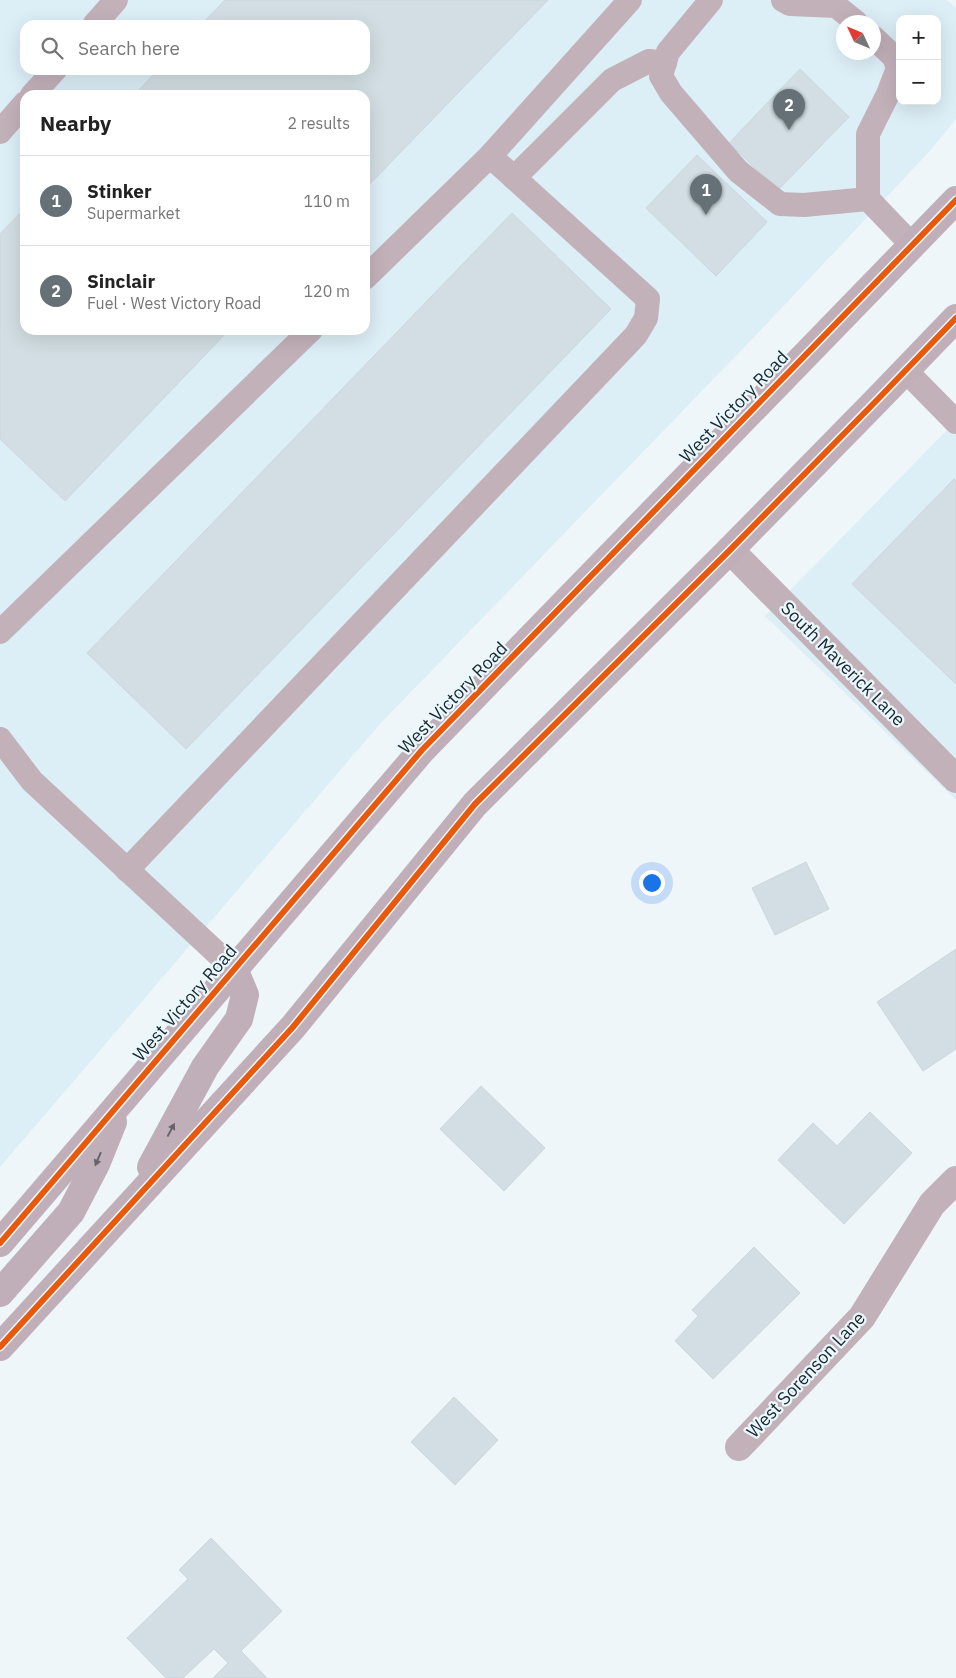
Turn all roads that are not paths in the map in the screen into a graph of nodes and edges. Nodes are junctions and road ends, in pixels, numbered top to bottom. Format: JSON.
{"nodes":[{"id":1,"x":116,"y":0,"type":"edge"},
{"id":2,"x":630,"y":0,"type":"edge"},
{"id":3,"x":711,"y":0,"type":"edge"},
{"id":4,"x":783,"y":0,"type":"edge"},
{"id":5,"x":847,"y":15,"type":"edge"},
{"id":6,"x":98,"y":20,"type":"edge"},
{"id":7,"x":881,"y":45,"type":"edge"},
{"id":8,"x":665,"y":63,"type":"junction"},
{"id":9,"x":50,"y":75,"type":"edge"},
{"id":10,"x":36,"y":90,"type":"edge"},
{"id":11,"x":20,"y":110,"type":"edge"},
{"id":12,"x":0,"y":132,"type":"edge"},
{"id":13,"x":490,"y":156,"type":"junction"},
{"id":14,"x":514,"y":178,"type":"junction"},
{"id":15,"x":868,"y":199,"type":"junction"},
{"id":16,"x":956,"y":200,"type":"edge"},
{"id":17,"x":912,"y":245,"type":"junction"},
{"id":18,"x":370,"y":273,"type":"edge"},
{"id":19,"x":956,"y":318,"type":"edge"},
{"id":20,"x":306,"y":335,"type":"edge"},
{"id":21,"x":905,"y":370,"type":"junction"},
{"id":22,"x":956,"y":422,"type":"edge"},
{"id":23,"x":730,"y":550,"type":"junction"},
{"id":24,"x":0,"y":632,"type":"edge"},
{"id":25,"x":0,"y":740,"type":"edge"},
{"id":26,"x":956,"y":779,"type":"edge"},
{"id":27,"x":127,"y":870,"type":"junction"},
{"id":28,"x":234,"y":969,"type":"junction"},
{"id":29,"x":124,"y":1098,"type":"junction"},
{"id":30,"x":956,"y":1180,"type":"edge"},
{"id":31,"x":131,"y":1204,"type":"junction"},
{"id":32,"x":0,"y":1243,"type":"edge"},
{"id":33,"x":0,"y":1293,"type":"edge"},
{"id":34,"x":0,"y":1346,"type":"edge"},
{"id":35,"x":739,"y":1447,"type":"dead end"}],
"edges":[{"from":1,"to":6,"type":"lane"},
{"from":2,"to":13,"type":"lane"},
{"from":3,"to":8,"type":"lane"},
{"from":4,"to":5,"type":"lane"},
{"from":7,"to":15,"type":"lane"},
{"from":8,"to":14,"type":"lane"},
{"from":8,"to":15,"type":"lane"},
{"from":9,"to":10,"type":"lane"},
{"from":11,"to":12,"type":"lane"},
{"from":13,"to":14,"type":"lane"},
{"from":13,"to":18,"type":"lane"},
{"from":14,"to":27,"type":"lane"},
{"from":15,"to":17,"type":"lane"},
{"from":16,"to":17,"type":"main road","name":"West Victory Road"},
{"from":17,"to":28,"type":"main road","name":"West Victory Road"},
{"from":19,"to":21,"type":"main road","name":"West Victory Road"},
{"from":20,"to":24,"type":"lane"},
{"from":21,"to":22,"type":"lane"},
{"from":21,"to":23,"type":"main road","name":"West Victory Road"},
{"from":23,"to":26,"type":"street","name":"South Maverick Lane"},
{"from":23,"to":31,"type":"main road","name":"West Victory Road"},
{"from":25,"to":27,"type":"lane"},
{"from":27,"to":28,"type":"lane"},
{"from":28,"to":29,"type":"main road","name":"West Victory Road"},
{"from":31,"to":28,"type":"main road","name":"West Victory Road","one_way":true},
{"from":29,"to":32,"type":"main road","name":"West Victory Road"},
{"from":29,"to":33,"type":"main road","name":"West Victory Road","one_way":true},
{"from":30,"to":35,"type":"street","name":"West Sorenson Lane"},
{"from":31,"to":34,"type":"main road","name":"West Victory Road"}]}
